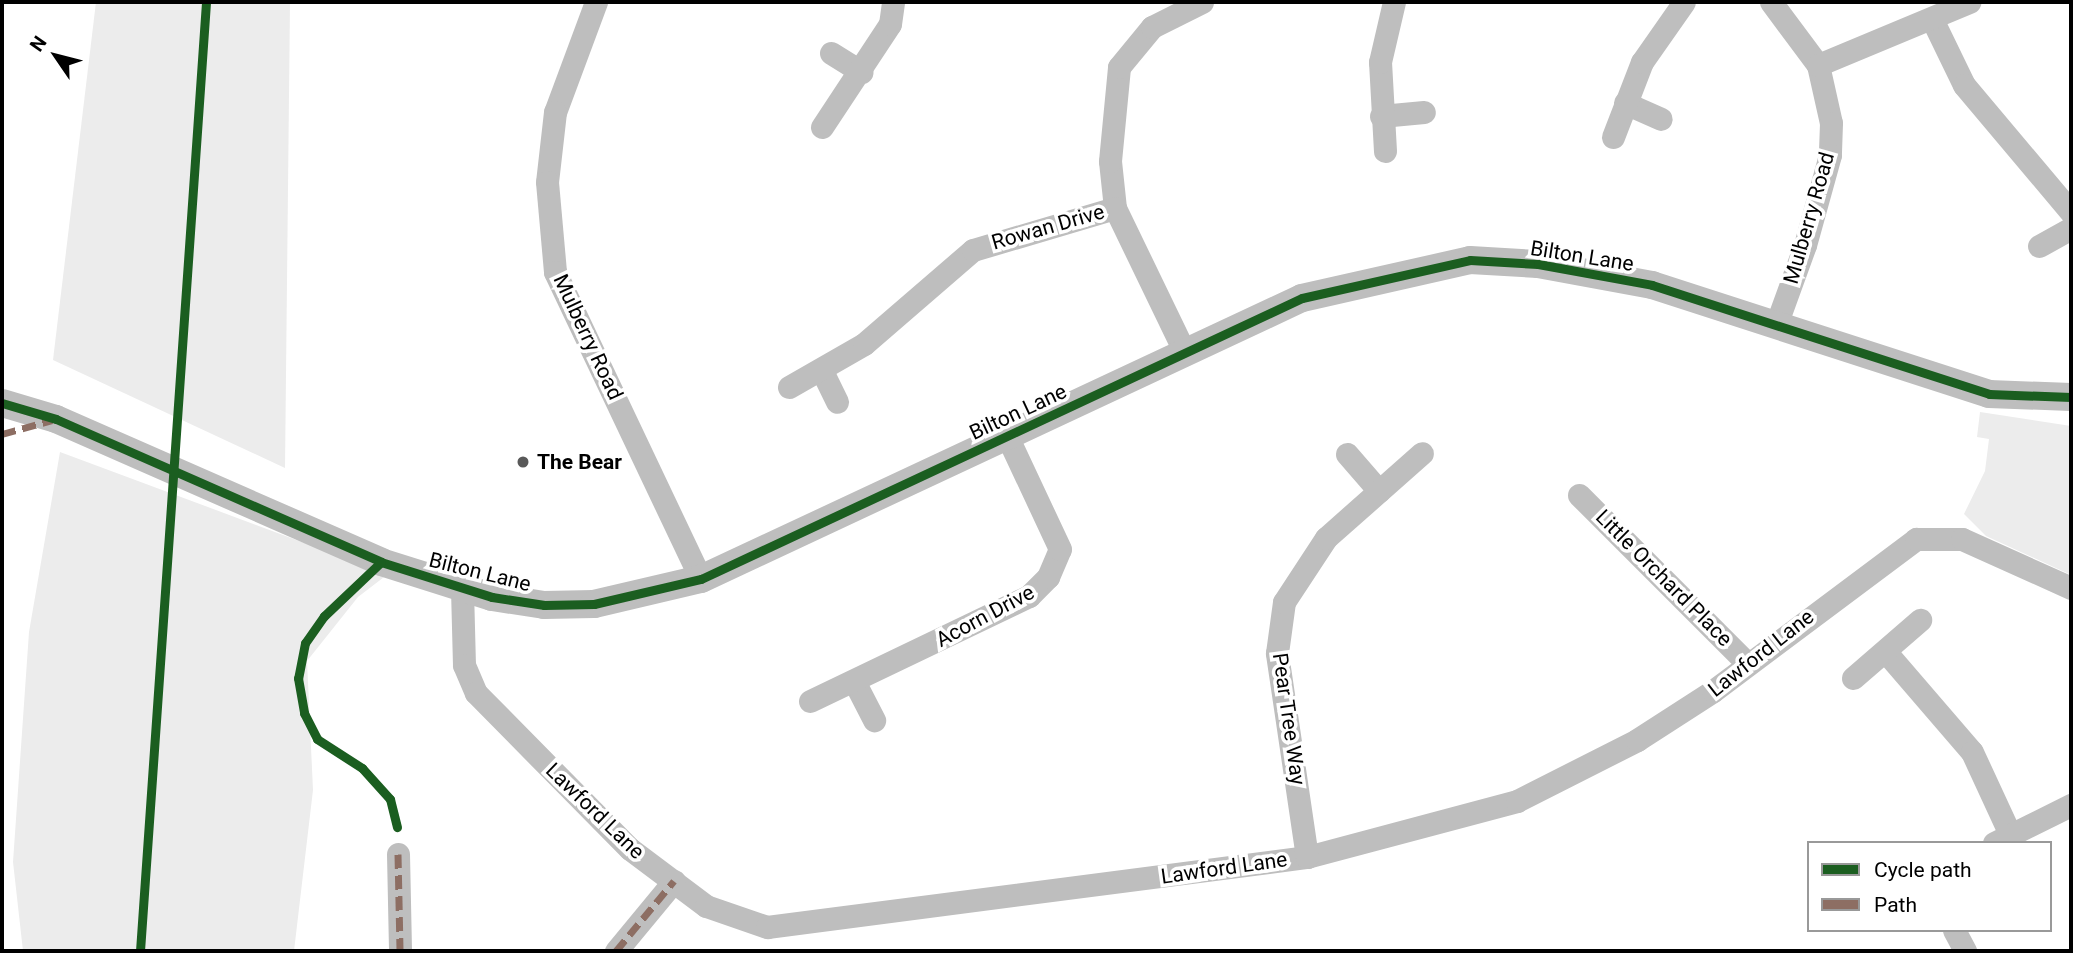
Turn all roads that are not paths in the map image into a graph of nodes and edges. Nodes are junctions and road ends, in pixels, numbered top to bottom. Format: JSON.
{"nodes":[{"id":1,"x":596,"y":2,"type":"edge"},
{"id":2,"x":892,"y":2,"type":"edge"},
{"id":3,"x":1202,"y":2,"type":"edge"},
{"id":4,"x":1394,"y":2,"type":"edge"},
{"id":5,"x":1684,"y":2,"type":"edge"},
{"id":6,"x":1771,"y":2,"type":"edge"},
{"id":7,"x":1969,"y":2,"type":"edge"},
{"id":8,"x":1174,"y":7,"type":"edge"},
{"id":9,"x":1932,"y":19,"type":"junction"},
{"id":10,"x":831,"y":53,"type":"dead end"},
{"id":11,"x":1818,"y":65,"type":"junction"},
{"id":12,"x":861,"y":72,"type":"junction"},
{"id":13,"x":1625,"y":103,"type":"junction"},
{"id":14,"x":1424,"y":112,"type":"dead end"},
{"id":15,"x":1381,"y":116,"type":"junction"},
{"id":16,"x":1661,"y":119,"type":"dead end"},
{"id":17,"x":822,"y":127,"type":"dead end"},
{"id":18,"x":1613,"y":137,"type":"dead end"},
{"id":19,"x":1385,"y":151,"type":"dead end"},
{"id":20,"x":1115,"y":208,"type":"junction"},
{"id":21,"x":2071,"y":212,"type":"edge"},
{"id":22,"x":2071,"y":228,"type":"edge"},
{"id":23,"x":2039,"y":246,"type":"dead end"},
{"id":24,"x":1776,"y":325,"type":"junction"},
{"id":25,"x":1185,"y":353,"type":"junction"},
{"id":26,"x":823,"y":373,"type":"junction"},
{"id":27,"x":789,"y":387,"type":"dead end"},
{"id":28,"x":2071,"y":397,"type":"edge"},
{"id":29,"x":837,"y":402,"type":"dead end"},
{"id":30,"x":2,"y":403,"type":"edge"},
{"id":31,"x":1007,"y":436,"type":"junction"},
{"id":32,"x":1422,"y":453,"type":"dead end"},
{"id":33,"x":1347,"y":454,"type":"dead end"},
{"id":34,"x":1379,"y":491,"type":"junction"},
{"id":35,"x":1579,"y":495,"type":"dead end"},
{"id":36,"x":701,"y":579,"type":"junction"},
{"id":37,"x":2071,"y":588,"type":"edge"},
{"id":38,"x":462,"y":589,"type":"junction"},
{"id":39,"x":1920,"y":620,"type":"dead end"},
{"id":40,"x":1885,"y":652,"type":"junction"},
{"id":41,"x":1747,"y":663,"type":"junction"},
{"id":42,"x":1853,"y":678,"type":"dead end"},
{"id":43,"x":855,"y":683,"type":"junction"},
{"id":44,"x":810,"y":701,"type":"dead end"},
{"id":45,"x":874,"y":720,"type":"dead end"},
{"id":46,"x":2071,"y":805,"type":"edge"},
{"id":47,"x":2002,"y":837,"type":"edge"},
{"id":48,"x":398,"y":854,"type":"dead end"},
{"id":49,"x":1307,"y":857,"type":"junction"},
{"id":50,"x":674,"y":881,"type":"junction"},
{"id":51,"x":1955,"y":932,"type":"edge"},
{"id":52,"x":400,"y":951,"type":"edge"},
{"id":53,"x":616,"y":951,"type":"edge"},
{"id":54,"x":1965,"y":951,"type":"edge"}],
"edges":[{"from":1,"to":36,"type":"street","name":"Mulberry Road"},
{"from":2,"to":12,"type":"street"},
{"from":3,"to":8,"type":"street"},
{"from":4,"to":15,"type":"street"},
{"from":5,"to":13,"type":"street"},
{"from":6,"to":11,"type":"street","name":"Mulberry Road"},
{"from":7,"to":9,"type":"street"},
{"from":8,"to":20,"type":"street"},
{"from":9,"to":11,"type":"street"},
{"from":9,"to":21,"type":"street"},
{"from":10,"to":12,"type":"street"},
{"from":11,"to":24,"type":"street","name":"Mulberry Road"},
{"from":12,"to":17,"type":"street"},
{"from":13,"to":16,"type":"street"},
{"from":13,"to":18,"type":"street"},
{"from":14,"to":15,"type":"street"},
{"from":15,"to":19,"type":"street"},
{"from":20,"to":25,"type":"street","name":"Rowan Drive"},
{"from":20,"to":26,"type":"street","name":"Rowan Drive"},
{"from":22,"to":23,"type":"street"},
{"from":24,"to":25,"type":"street","name":"Bilton Lane"},
{"from":24,"to":28,"type":"street","name":"Bilton Lane"},
{"from":25,"to":31,"type":"street","name":"Bilton Lane"},
{"from":26,"to":27,"type":"street","name":"Rowan Drive"},
{"from":26,"to":29,"type":"street"},
{"from":30,"to":38,"type":"street","name":"Bilton Lane"},
{"from":31,"to":36,"type":"street","name":"Bilton Lane"},
{"from":31,"to":43,"type":"street","name":"Acorn Drive"},
{"from":32,"to":34,"type":"street","name":"Pear Tree Way"},
{"from":33,"to":34,"type":"street"},
{"from":34,"to":49,"type":"street","name":"Pear Tree Way"},
{"from":35,"to":41,"type":"street","name":"Little Orchard Place"},
{"from":36,"to":38,"type":"street","name":"Bilton Lane"},
{"from":37,"to":41,"type":"street","name":"Lawford Lane"},
{"from":38,"to":50,"type":"street","name":"Lawford Lane"},
{"from":39,"to":40,"type":"street"},
{"from":40,"to":42,"type":"street"},
{"from":40,"to":47,"type":"street"},
{"from":41,"to":49,"type":"street","name":"Lawford Lane"},
{"from":43,"to":44,"type":"street","name":"Acorn Drive"},
{"from":43,"to":45,"type":"street"},
{"from":46,"to":47,"type":"street"},
{"from":48,"to":52,"type":"street"},
{"from":49,"to":50,"type":"street","name":"Lawford Lane"},
{"from":50,"to":53,"type":"street"},
{"from":51,"to":54,"type":"street"}]}
